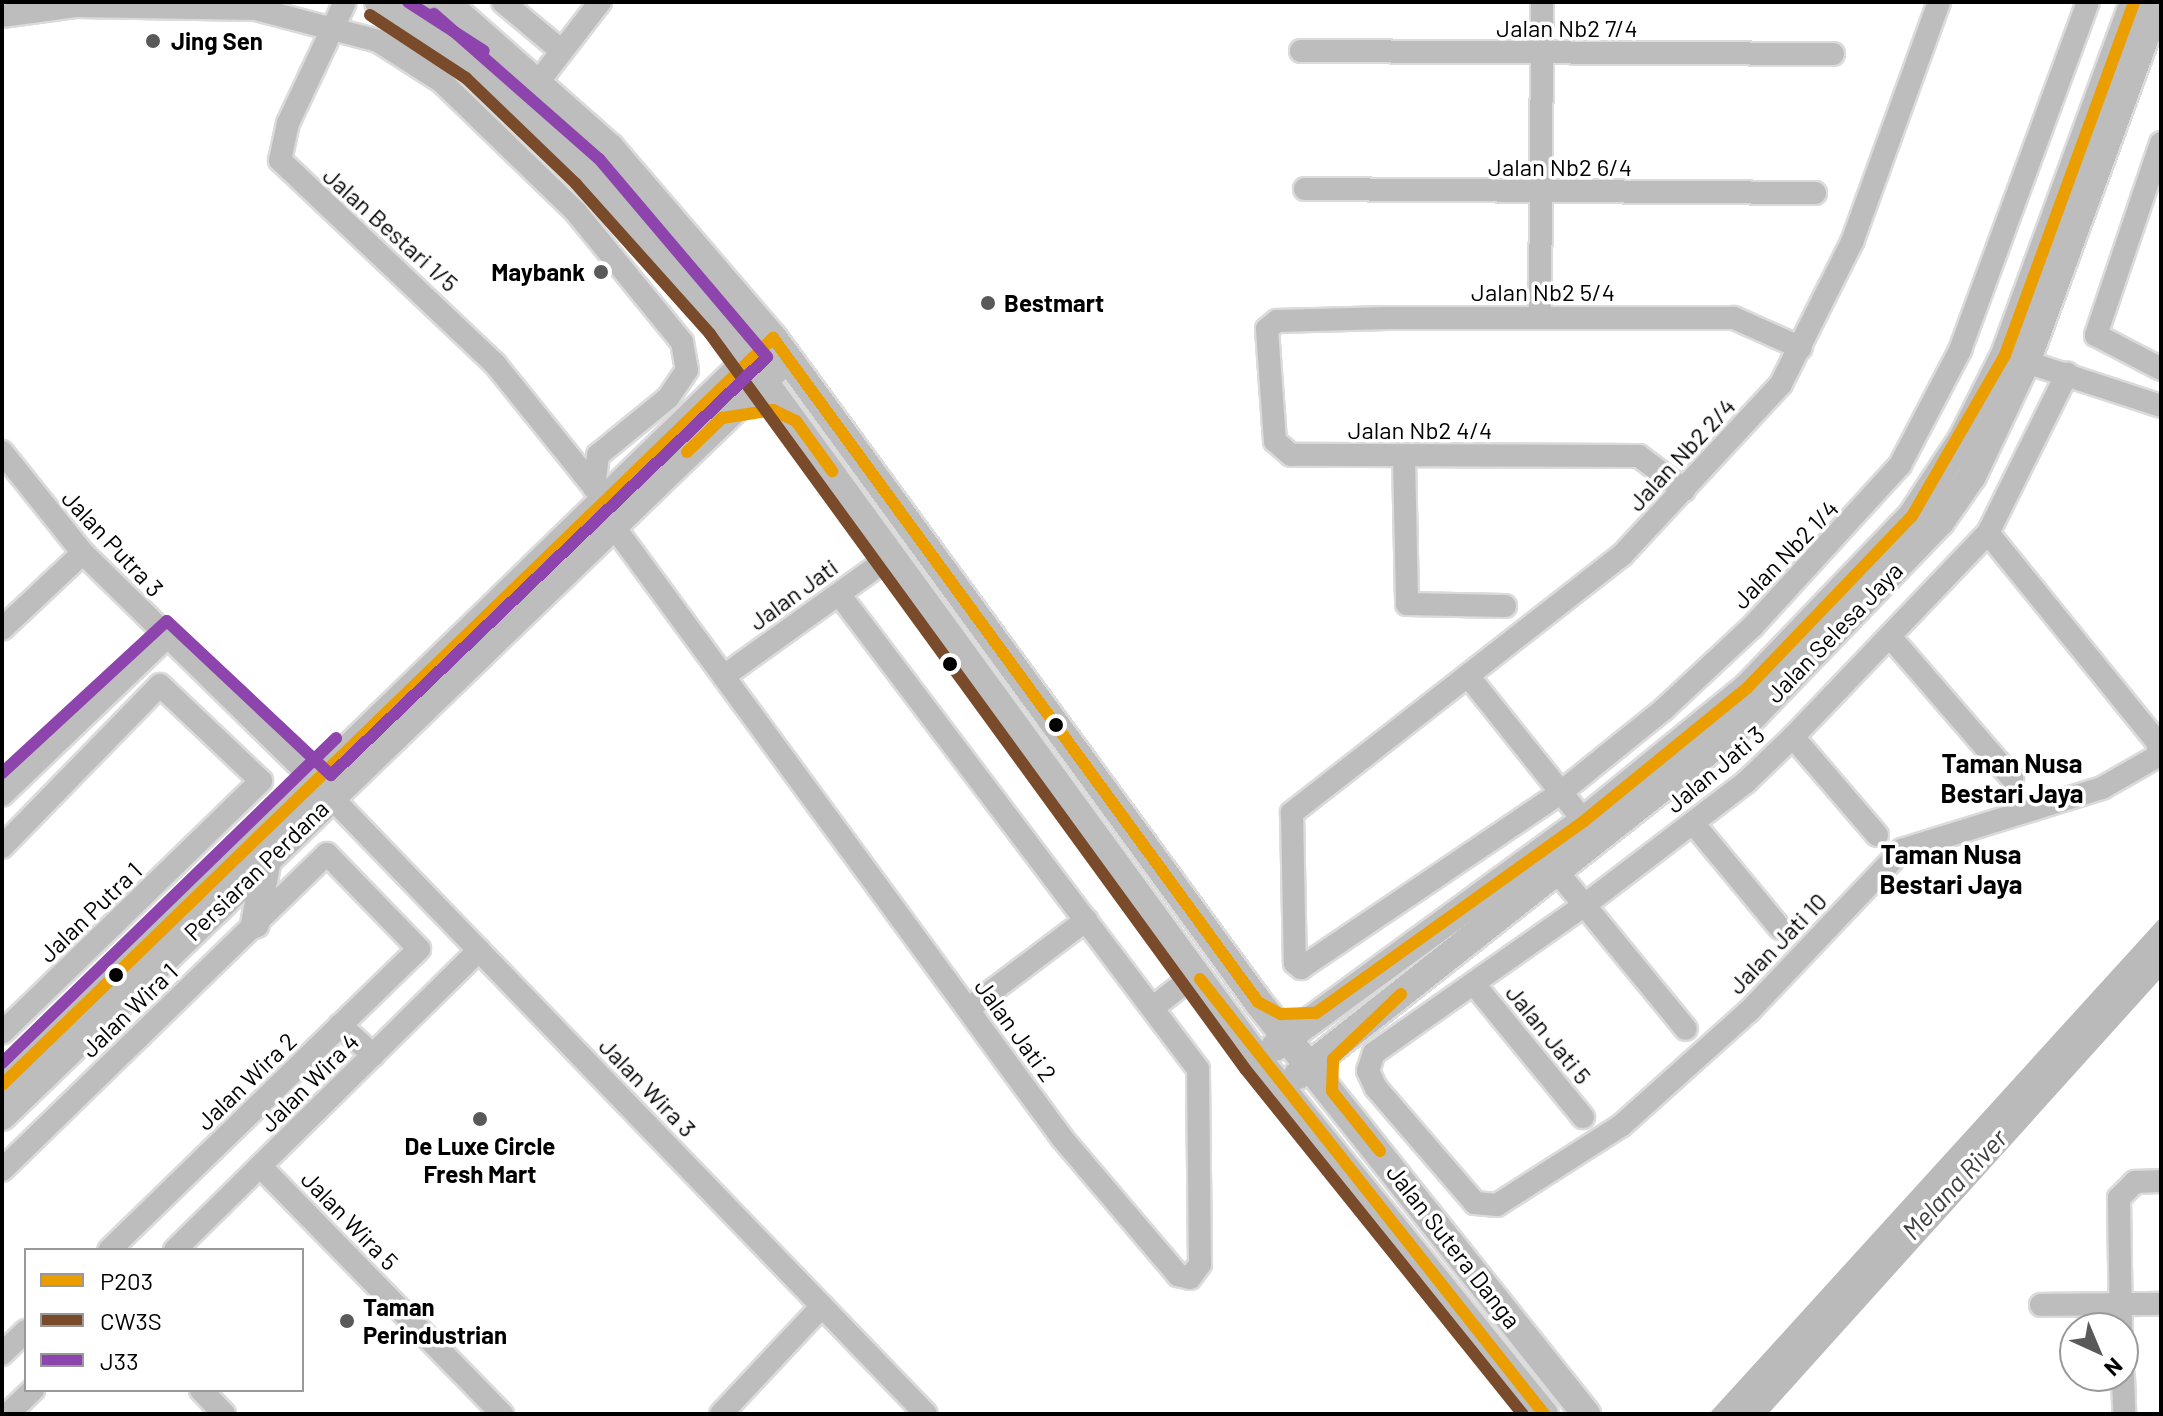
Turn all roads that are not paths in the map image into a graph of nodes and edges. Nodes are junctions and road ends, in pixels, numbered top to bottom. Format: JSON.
{"nodes":[{"id":1,"x":345,"y":2,"type":"edge"},
{"id":2,"x":379,"y":2,"type":"edge"},
{"id":3,"x":445,"y":2,"type":"edge"},
{"id":4,"x":503,"y":2,"type":"edge"},
{"id":5,"x":600,"y":2,"type":"edge"},
{"id":6,"x":1542,"y":2,"type":"edge"},
{"id":7,"x":1939,"y":2,"type":"edge"},
{"id":8,"x":2088,"y":2,"type":"edge"},
{"id":9,"x":2134,"y":2,"type":"edge"},
{"id":10,"x":2158,"y":2,"type":"edge"},
{"id":11,"x":421,"y":12,"type":"edge"},
{"id":12,"x":2,"y":16,"type":"edge"},
{"id":13,"x":337,"y":25,"type":"junction"},
{"id":14,"x":558,"y":48,"type":"junction"},
{"id":15,"x":1301,"y":51,"type":"dead end"},
{"id":16,"x":1833,"y":54,"type":"dead end"},
{"id":17,"x":1542,"y":55,"type":"junction"},
{"id":18,"x":539,"y":81,"type":"junction"},
{"id":19,"x":2161,"y":143,"type":"edge"},
{"id":20,"x":1305,"y":189,"type":"dead end"},
{"id":21,"x":1815,"y":193,"type":"dead end"},
{"id":22,"x":1540,"y":194,"type":"junction"},
{"id":23,"x":1540,"y":318,"type":"junction"},
{"id":24,"x":1277,"y":321,"type":"joint"},
{"id":25,"x":722,"y":324,"type":"junction"},
{"id":26,"x":781,"y":348,"type":"junction"},
{"id":27,"x":1801,"y":348,"type":"junction"},
{"id":28,"x":2015,"y":358,"type":"junction"},
{"id":29,"x":757,"y":368,"type":"junction"},
{"id":30,"x":2161,"y":369,"type":"edge"},
{"id":31,"x":2067,"y":374,"type":"junction"},
{"id":32,"x":716,"y":390,"type":"junction"},
{"id":33,"x":2161,"y":406,"type":"edge"},
{"id":34,"x":722,"y":418,"type":"junction"},
{"id":35,"x":796,"y":421,"type":"junction"},
{"id":36,"x":563,"y":449,"type":"junction"},
{"id":37,"x":2,"y":452,"type":"edge"},
{"id":38,"x":598,"y":455,"type":"junction"},
{"id":39,"x":1404,"y":457,"type":"junction"},
{"id":40,"x":8,"y":480,"type":"edge"},
{"id":41,"x":1684,"y":490,"type":"junction"},
{"id":42,"x":603,"y":504,"type":"junction"},
{"id":43,"x":1988,"y":533,"type":"junction"},
{"id":44,"x":83,"y":553,"type":"junction"},
{"id":45,"x":893,"y":555,"type":"junction"},
{"id":46,"x":839,"y":594,"type":"junction"},
{"id":47,"x":1505,"y":606,"type":"dead end"},
{"id":48,"x":2,"y":629,"type":"edge"},
{"id":49,"x":167,"y":637,"type":"junction"},
{"id":50,"x":1892,"y":639,"type":"junction"},
{"id":51,"x":724,"y":676,"type":"junction"},
{"id":52,"x":1469,"y":677,"type":"junction"},
{"id":53,"x":67,"y":732,"type":"junction"},
{"id":54,"x":1793,"y":737,"type":"junction"},
{"id":55,"x":90,"y":761,"type":"junction"},
{"id":56,"x":2012,"y":778,"type":"dead end"},
{"id":57,"x":1675,"y":779,"type":"junction"},
{"id":58,"x":323,"y":788,"type":"junction"},
{"id":59,"x":1560,"y":793,"type":"junction"},
{"id":60,"x":2,"y":795,"type":"edge"},
{"id":61,"x":1584,"y":821,"type":"junction"},
{"id":62,"x":1693,"y":823,"type":"junction"},
{"id":63,"x":1877,"y":835,"type":"dead end"},
{"id":64,"x":2,"y":847,"type":"edge"},
{"id":65,"x":267,"y":859,"type":"junction"},
{"id":66,"x":180,"y":862,"type":"junction"},
{"id":67,"x":1559,"y":874,"type":"junction"},
{"id":68,"x":203,"y":890,"type":"junction"},
{"id":69,"x":1582,"y":907,"type":"junction"},
{"id":70,"x":1086,"y":920,"type":"junction"},
{"id":71,"x":255,"y":924,"type":"junction"},
{"id":72,"x":1780,"y":928,"type":"dead end"},
{"id":73,"x":419,"y":949,"type":"joint"},
{"id":74,"x":479,"y":950,"type":"junction"},
{"id":75,"x":1301,"y":968,"type":"joint"},
{"id":76,"x":1196,"y":974,"type":"junction"},
{"id":77,"x":1474,"y":984,"type":"junction"},
{"id":78,"x":1258,"y":1002,"type":"junction"},
{"id":79,"x":1155,"y":1006,"type":"junction"},
{"id":80,"x":968,"y":1009,"type":"junction"},
{"id":81,"x":1316,"y":1013,"type":"junction"},
{"id":82,"x":340,"y":1025,"type":"junction"},
{"id":83,"x":1359,"y":1026,"type":"junction"},
{"id":84,"x":1686,"y":1029,"type":"dead end"},
{"id":85,"x":2,"y":1033,"type":"edge"},
{"id":86,"x":1288,"y":1037,"type":"junction"},
{"id":87,"x":1374,"y":1053,"type":"joint"},
{"id":88,"x":373,"y":1055,"type":"junction"},
{"id":89,"x":1259,"y":1061,"type":"junction"},
{"id":90,"x":1310,"y":1065,"type":"junction"},
{"id":91,"x":2,"y":1085,"type":"edge"},
{"id":92,"x":1282,"y":1089,"type":"junction"},
{"id":93,"x":1332,"y":1091,"type":"junction"},
{"id":94,"x":2,"y":1116,"type":"edge"},
{"id":95,"x":1583,"y":1117,"type":"dead end"},
{"id":96,"x":260,"y":1166,"type":"junction"},
{"id":97,"x":2,"y":1170,"type":"edge"},
{"id":98,"x":2161,"y":1181,"type":"edge"},
{"id":99,"x":111,"y":1248,"type":"edge"},
{"id":100,"x":177,"y":1248,"type":"edge"},
{"id":101,"x":2161,"y":1304,"type":"edge"},
{"id":102,"x":2041,"y":1305,"type":"dead end"},
{"id":103,"x":2120,"y":1305,"type":"junction"},
{"id":104,"x":822,"y":1306,"type":"junction"},
{"id":105,"x":2120,"y":1312,"type":"edge"},
{"id":106,"x":24,"y":1334,"type":"edge"},
{"id":107,"x":2,"y":1354,"type":"edge"},
{"id":108,"x":31,"y":1392,"type":"edge"},
{"id":109,"x":203,"y":1392,"type":"edge"},
{"id":110,"x":2123,"y":1392,"type":"edge"},
{"id":111,"x":8,"y":1414,"type":"edge"},
{"id":112,"x":224,"y":1414,"type":"edge"},
{"id":113,"x":502,"y":1414,"type":"edge"},
{"id":114,"x":721,"y":1414,"type":"edge"},
{"id":115,"x":926,"y":1414,"type":"edge"},
{"id":116,"x":1544,"y":1414,"type":"edge"},
{"id":117,"x":1586,"y":1414,"type":"edge"},
{"id":118,"x":2124,"y":1414,"type":"edge"}],
"edges":[{"from":1,"to":13,"type":"street","name":"Jalan Bestari 1/5"},
{"from":2,"to":11,"type":"main road","name":"Jalan Sutera Danga"},
{"from":3,"to":18,"type":"main road","name":"Jalan Sutera Danga"},
{"from":4,"to":14,"type":"street"},
{"from":5,"to":14,"type":"street"},
{"from":6,"to":17,"type":"street"},
{"from":7,"to":27,"type":"street","name":"Jalan Nb2 2/4"},
{"from":8,"to":59,"type":"street","name":"Jalan Nb2 1/4"},
{"from":9,"to":28,"type":"main road","name":"Jalan Selesa Jaya"},
{"from":10,"to":28,"type":"main road","name":"Jalan Selesa Jaya"},
{"from":11,"to":25,"type":"main road","name":"Jalan Sutera Danga"},
{"from":12,"to":13,"type":"street"},
{"from":13,"to":36,"type":"street","name":"Jalan Bestari 1/5"},
{"from":13,"to":38,"type":"street"},
{"from":14,"to":18,"type":"street"},
{"from":15,"to":17,"type":"street","name":"Jalan Nb2 7/4"},
{"from":16,"to":17,"type":"street","name":"Jalan Nb2 7/4"},
{"from":17,"to":22,"type":"street"},
{"from":18,"to":26,"type":"main road","name":"Jalan Sutera Danga"},
{"from":19,"to":30,"type":"street"},
{"from":20,"to":22,"type":"street","name":"Jalan Nb2 6/4"},
{"from":21,"to":22,"type":"street","name":"Jalan Nb2 6/4"},
{"from":22,"to":23,"type":"street"},
{"from":23,"to":24,"type":"street","name":"Jalan Nb2 5/4"},
{"from":23,"to":27,"type":"street","name":"Jalan Nb2 5/4"},
{"from":24,"to":39,"type":"street","name":"Jalan Nb2 4/4"},
{"from":25,"to":29,"type":"main road","name":"Jalan Sutera Danga"},
{"from":25,"to":32,"type":"main road"},
{"from":26,"to":29,"type":"main road","name":"Persiaran Perdana"},
{"from":26,"to":78,"type":"main road","name":"Jalan Sutera Danga"},
{"from":27,"to":41,"type":"street","name":"Jalan Nb2 2/4"},
{"from":28,"to":31,"type":"street"},
{"from":28,"to":57,"type":"main road","name":"Jalan Selesa Jaya"},
{"from":28,"to":61,"type":"main road","name":"Jalan Selesa Jaya"},
{"from":29,"to":32,"type":"main road","name":"Persiaran Perdana"},
{"from":29,"to":34,"type":"main road","name":"Persiaran Perdana"},
{"from":29,"to":35,"type":"main road","name":"Jalan Sutera Danga"},
{"from":31,"to":33,"type":"street"},
{"from":31,"to":43,"type":"street","name":"Jalan Jati 3"},
{"from":32,"to":42,"type":"main road","name":"Persiaran Perdana"},
{"from":34,"to":35,"type":"main road"},
{"from":34,"to":42,"type":"main road","name":"Persiaran Perdana"},
{"from":35,"to":45,"type":"main road","name":"Jalan Sutera Danga"},
{"from":36,"to":38,"type":"street"},
{"from":36,"to":42,"type":"street","name":"Jalan Bestari 1/5"},
{"from":37,"to":40,"type":"street","name":"Jalan Putra 3"},
{"from":38,"to":42,"type":"street"},
{"from":39,"to":41,"type":"street","name":"Jalan Nb2 4/4"},
{"from":39,"to":47,"type":"street"},
{"from":40,"to":44,"type":"street","name":"Jalan Putra 3"},
{"from":41,"to":52,"type":"street","name":"Jalan Nb2 2/4"},
{"from":42,"to":51,"type":"street","name":"Jalan Jati 2"},
{"from":42,"to":58,"type":"main road","name":"Persiaran Perdana"},
{"from":43,"to":50,"type":"street","name":"Jalan Jati 3"},
{"from":43,"to":87,"type":"street","name":"Jalan Jati 10"},
{"from":44,"to":48,"type":"street"},
{"from":44,"to":49,"type":"street","name":"Jalan Putra 3"},
{"from":45,"to":46,"type":"street","name":"Jalan Jati"},
{"from":45,"to":76,"type":"main road","name":"Jalan Sutera Danga"},
{"from":46,"to":51,"type":"street","name":"Jalan Jati"},
{"from":46,"to":70,"type":"street"},
{"from":49,"to":53,"type":"street"},
{"from":49,"to":58,"type":"street","name":"Jalan Putra 3"},
{"from":50,"to":54,"type":"street","name":"Jalan Jati 3"},
{"from":50,"to":56,"type":"street"},
{"from":51,"to":80,"type":"street","name":"Jalan Jati 2"},
{"from":52,"to":59,"type":"street"},
{"from":52,"to":75,"type":"street","name":"Jalan Nb2 2/4"},
{"from":53,"to":55,"type":"street"},
{"from":53,"to":60,"type":"street"},
{"from":54,"to":62,"type":"street","name":"Jalan Jati 3"},
{"from":54,"to":63,"type":"street"},
{"from":55,"to":64,"type":"street"},
{"from":55,"to":66,"type":"street","name":"Jalan Putra 1"},
{"from":57,"to":61,"type":"street"},
{"from":57,"to":67,"type":"main road","name":"Jalan Selesa Jaya"},
{"from":58,"to":65,"type":"main road","name":"Persiaran Perdana"},
{"from":58,"to":68,"type":"main road","name":"Persiaran Perdana"},
{"from":58,"to":74,"type":"street","name":"Jalan Wira 3"},
{"from":59,"to":61,"type":"street"},
{"from":59,"to":75,"type":"street","name":"Jalan Nb2 1/4"},
{"from":61,"to":81,"type":"main road","name":"Jalan Selesa Jaya"},
{"from":62,"to":69,"type":"street","name":"Jalan Jati 3"},
{"from":62,"to":72,"type":"street"},
{"from":65,"to":71,"type":"main road"},
{"from":65,"to":94,"type":"main road","name":"Persiaran Perdana"},
{"from":66,"to":68,"type":"street"},
{"from":66,"to":85,"type":"street","name":"Jalan Putra 1"},
{"from":67,"to":69,"type":"street"},
{"from":67,"to":83,"type":"main road","name":"Jalan Selesa Jaya"},
{"from":68,"to":91,"type":"main road","name":"Persiaran Perdana"},
{"from":69,"to":77,"type":"street","name":"Jalan Jati 3"},
{"from":69,"to":84,"type":"street"},
{"from":70,"to":79,"type":"street"},
{"from":70,"to":80,"type":"street"},
{"from":71,"to":73,"type":"street","name":"Jalan Wira 1"},
{"from":71,"to":97,"type":"street","name":"Jalan Wira 1"},
{"from":73,"to":82,"type":"street","name":"Jalan Wira 2"},
{"from":74,"to":88,"type":"street","name":"Jalan Wira 4"},
{"from":74,"to":104,"type":"street","name":"Jalan Wira 3"},
{"from":76,"to":79,"type":"street"},
{"from":76,"to":89,"type":"main road","name":"Jalan Sutera Danga"},
{"from":77,"to":87,"type":"street","name":"Jalan Jati 3"},
{"from":77,"to":95,"type":"street","name":"Jalan Jati 5"},
{"from":78,"to":81,"type":"main road"},
{"from":78,"to":86,"type":"main road","name":"Jalan Sutera Danga"},
{"from":79,"to":80,"type":"street","name":"Jalan Jati 2"},
{"from":81,"to":86,"type":"main road","name":"Jalan Selesa Jaya"},
{"from":82,"to":88,"type":"street"},
{"from":82,"to":99,"type":"street","name":"Jalan Wira 2"},
{"from":83,"to":90,"type":"main road","name":"Jalan Selesa Jaya"},
{"from":83,"to":93,"type":"main road"},
{"from":86,"to":89,"type":"main road","name":"Jalan Selesa Jaya"},
{"from":86,"to":90,"type":"main road","name":"Jalan Sutera Danga"},
{"from":88,"to":96,"type":"street","name":"Jalan Wira 4"},
{"from":89,"to":92,"type":"main road","name":"Jalan Sutera Danga"},
{"from":90,"to":92,"type":"main road","name":"Jalan Selesa Jaya"},
{"from":90,"to":93,"type":"main road","name":"Jalan Sutera Danga"},
{"from":92,"to":116,"type":"main road","name":"Jalan Sutera Danga"},
{"from":93,"to":117,"type":"main road","name":"Jalan Sutera Danga"},
{"from":96,"to":100,"type":"street","name":"Jalan Wira 4"},
{"from":96,"to":113,"type":"street","name":"Jalan Wira 5"},
{"from":98,"to":103,"type":"street"},
{"from":101,"to":103,"type":"street"},
{"from":102,"to":103,"type":"street"},
{"from":103,"to":105,"type":"street"},
{"from":104,"to":114,"type":"street"},
{"from":104,"to":115,"type":"street","name":"Jalan Wira 3"},
{"from":106,"to":107,"type":"street"},
{"from":108,"to":111,"type":"street"},
{"from":109,"to":112,"type":"street"},
{"from":110,"to":118,"type":"street"}]}
